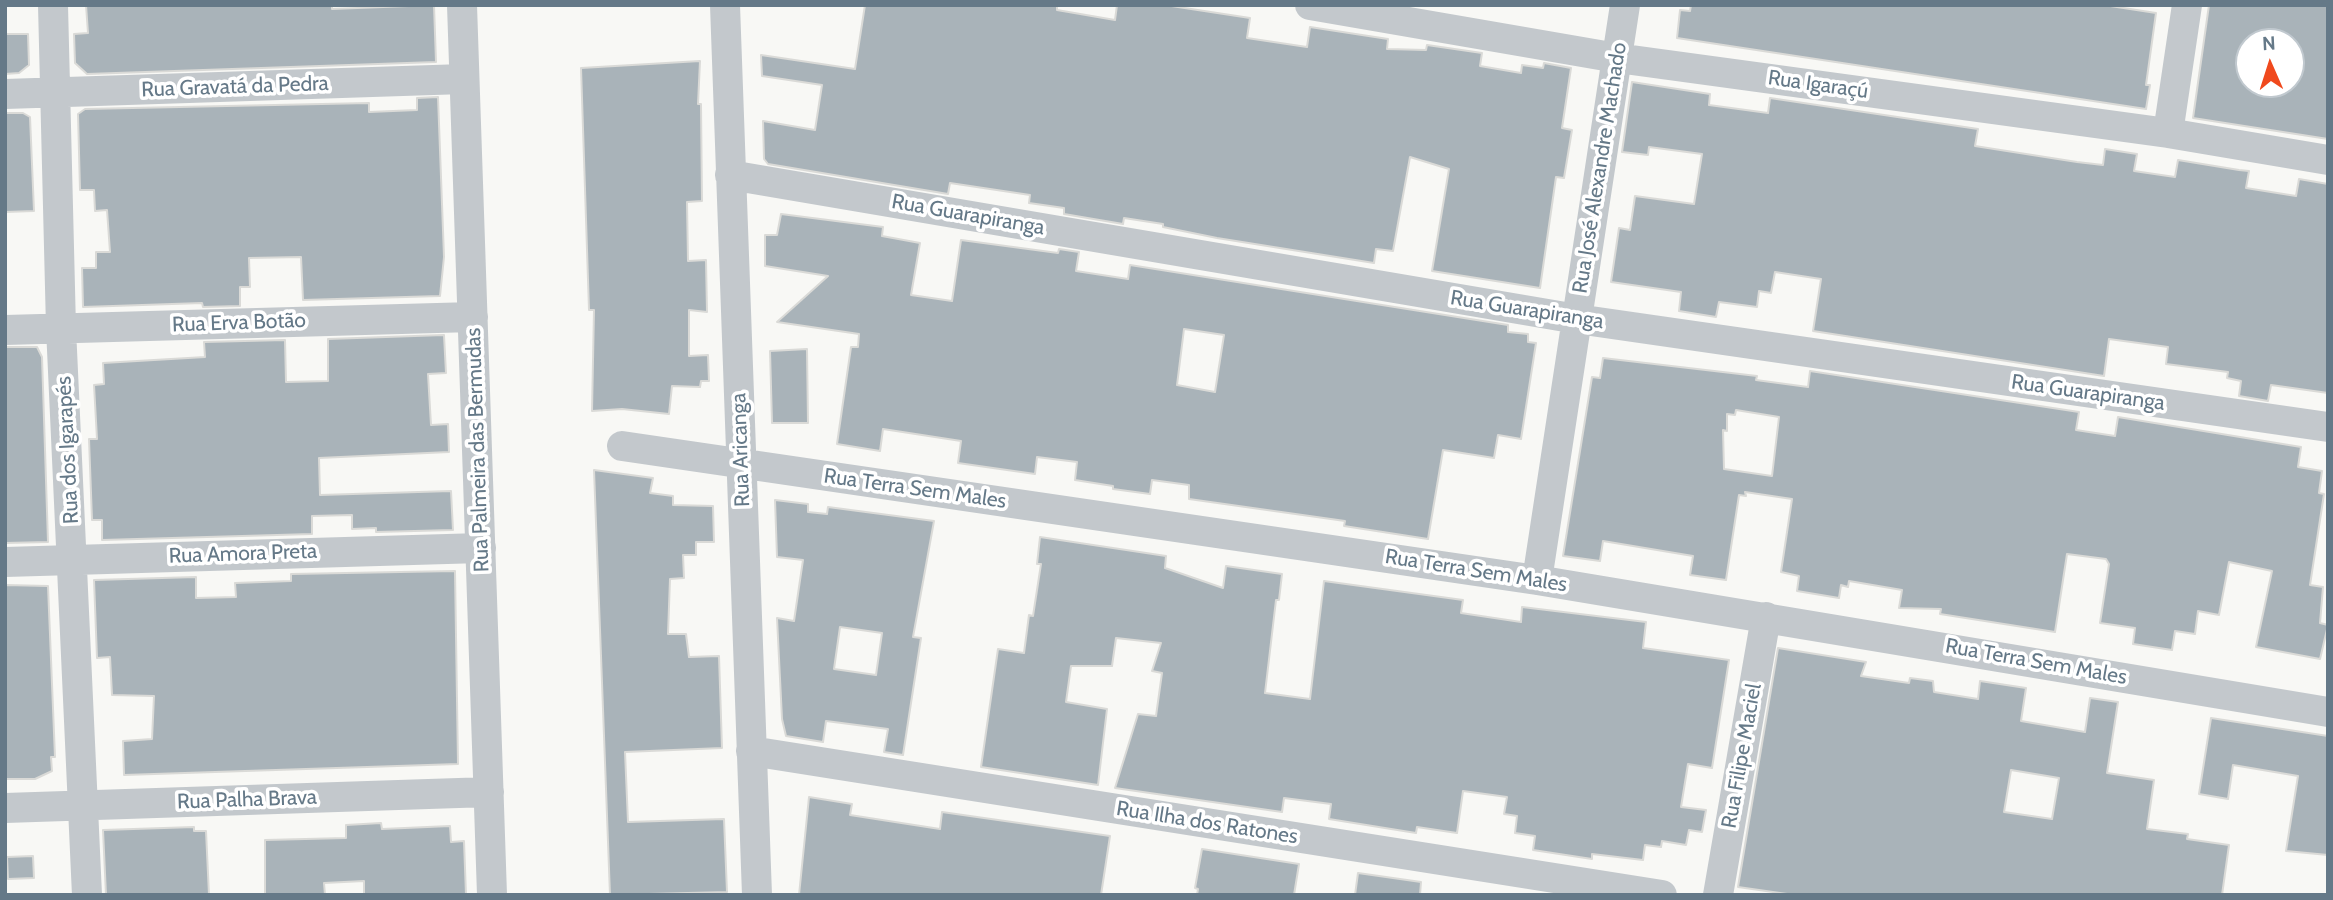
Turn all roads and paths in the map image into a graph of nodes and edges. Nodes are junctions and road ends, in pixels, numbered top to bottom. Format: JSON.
{"nodes":[{"id":1,"x":52,"y":5,"type":"edge"},
{"id":2,"x":462,"y":5,"type":"edge"},
{"id":3,"x":725,"y":5,"type":"edge"},
{"id":4,"x":1310,"y":5,"type":"edge"},
{"id":5,"x":1625,"y":5,"type":"edge"},
{"id":6,"x":2188,"y":5,"type":"edge"},
{"id":7,"x":1617,"y":58,"type":"junction"},
{"id":8,"x":464,"y":79,"type":"junction"},
{"id":9,"x":56,"y":93,"type":"junction"},
{"id":10,"x":5,"y":94,"type":"edge"},
{"id":11,"x":2168,"y":133,"type":"junction"},
{"id":12,"x":2328,"y":160,"type":"edge"},
{"id":13,"x":730,"y":175,"type":"junction"},
{"id":14,"x":473,"y":317,"type":"junction"},
{"id":15,"x":1577,"y":319,"type":"junction"},
{"id":16,"x":61,"y":328,"type":"junction"},
{"id":17,"x":5,"y":330,"type":"edge"},
{"id":18,"x":2328,"y":427,"type":"edge"},
{"id":19,"x":622,"y":446,"type":"dead end"},
{"id":20,"x":742,"y":463,"type":"junction"},
{"id":21,"x":481,"y":548,"type":"junction"},
{"id":22,"x":74,"y":559,"type":"junction"},
{"id":23,"x":5,"y":562,"type":"edge"},
{"id":24,"x":1536,"y":580,"type":"junction"},
{"id":25,"x":1766,"y":617,"type":"junction"},
{"id":26,"x":2328,"y":712,"type":"edge"},
{"id":27,"x":751,"y":751,"type":"junction"},
{"id":28,"x":489,"y":792,"type":"junction"},
{"id":29,"x":84,"y":806,"type":"junction"},
{"id":30,"x":5,"y":808,"type":"edge"},
{"id":31,"x":86,"y":895,"type":"edge"},
{"id":32,"x":492,"y":895,"type":"edge"},
{"id":33,"x":757,"y":895,"type":"edge"},
{"id":34,"x":1662,"y":895,"type":"edge"},
{"id":35,"x":1718,"y":895,"type":"edge"}],
"edges":[{"from":1,"to":9,"type":"street","name":"Rua dos Igarapés"},
{"from":2,"to":8,"type":"street","name":"Rua Palmeira das Bermudas"},
{"from":3,"to":13,"type":"street","name":"Rua Aricanga"},
{"from":4,"to":7,"type":"street","name":"Rua Igaraçú"},
{"from":5,"to":7,"type":"street","name":"Rua José Alexandre Machado"},
{"from":6,"to":11,"type":"street"},
{"from":7,"to":11,"type":"street","name":"Rua Igaraçú"},
{"from":7,"to":15,"type":"street","name":"Rua José Alexandre Machado"},
{"from":8,"to":9,"type":"street","name":"Rua Gravatá da Pedra"},
{"from":8,"to":14,"type":"street","name":"Rua Palmeira das Bermudas"},
{"from":9,"to":10,"type":"street","name":"Rua Gravatá da Pedra"},
{"from":9,"to":16,"type":"street","name":"Rua dos Igarapés"},
{"from":11,"to":12,"type":"street","name":"Rua Igaraçú"},
{"from":13,"to":15,"type":"street","name":"Rua Guarapiranga"},
{"from":13,"to":20,"type":"street","name":"Rua Aricanga"},
{"from":14,"to":16,"type":"street","name":"Rua Erva Botão"},
{"from":14,"to":21,"type":"street","name":"Rua Palmeira das Bermudas"},
{"from":15,"to":18,"type":"street","name":"Rua Guarapiranga"},
{"from":15,"to":24,"type":"street","name":"Rua José Alexandre Machado"},
{"from":16,"to":17,"type":"street","name":"Rua Erva Botão"},
{"from":16,"to":22,"type":"street","name":"Rua dos Igarapés"},
{"from":19,"to":20,"type":"street","name":"Rua Terra Sem Males"},
{"from":20,"to":24,"type":"street","name":"Rua Terra Sem Males"},
{"from":20,"to":27,"type":"street","name":"Rua Aricanga"},
{"from":21,"to":22,"type":"street","name":"Rua Amora Preta"},
{"from":21,"to":28,"type":"street","name":"Rua Palmeira das Bermudas"},
{"from":22,"to":23,"type":"street","name":"Rua Amora Preta"},
{"from":22,"to":29,"type":"street","name":"Rua dos Igarapés"},
{"from":24,"to":25,"type":"street","name":"Rua Terra Sem Males"},
{"from":25,"to":26,"type":"street","name":"Rua Terra Sem Males"},
{"from":25,"to":35,"type":"street","name":"Rua Filipe Maciel"},
{"from":27,"to":33,"type":"street","name":"Rua Aricanga"},
{"from":27,"to":34,"type":"street","name":"Rua Ilha dos Ratones"},
{"from":28,"to":29,"type":"street","name":"Rua Palha Brava"},
{"from":28,"to":32,"type":"street","name":"Rua Palmeira das Bermudas"},
{"from":29,"to":30,"type":"street","name":"Rua Palha Brava"},
{"from":29,"to":31,"type":"street","name":"Rua dos Igarapés"}]}
